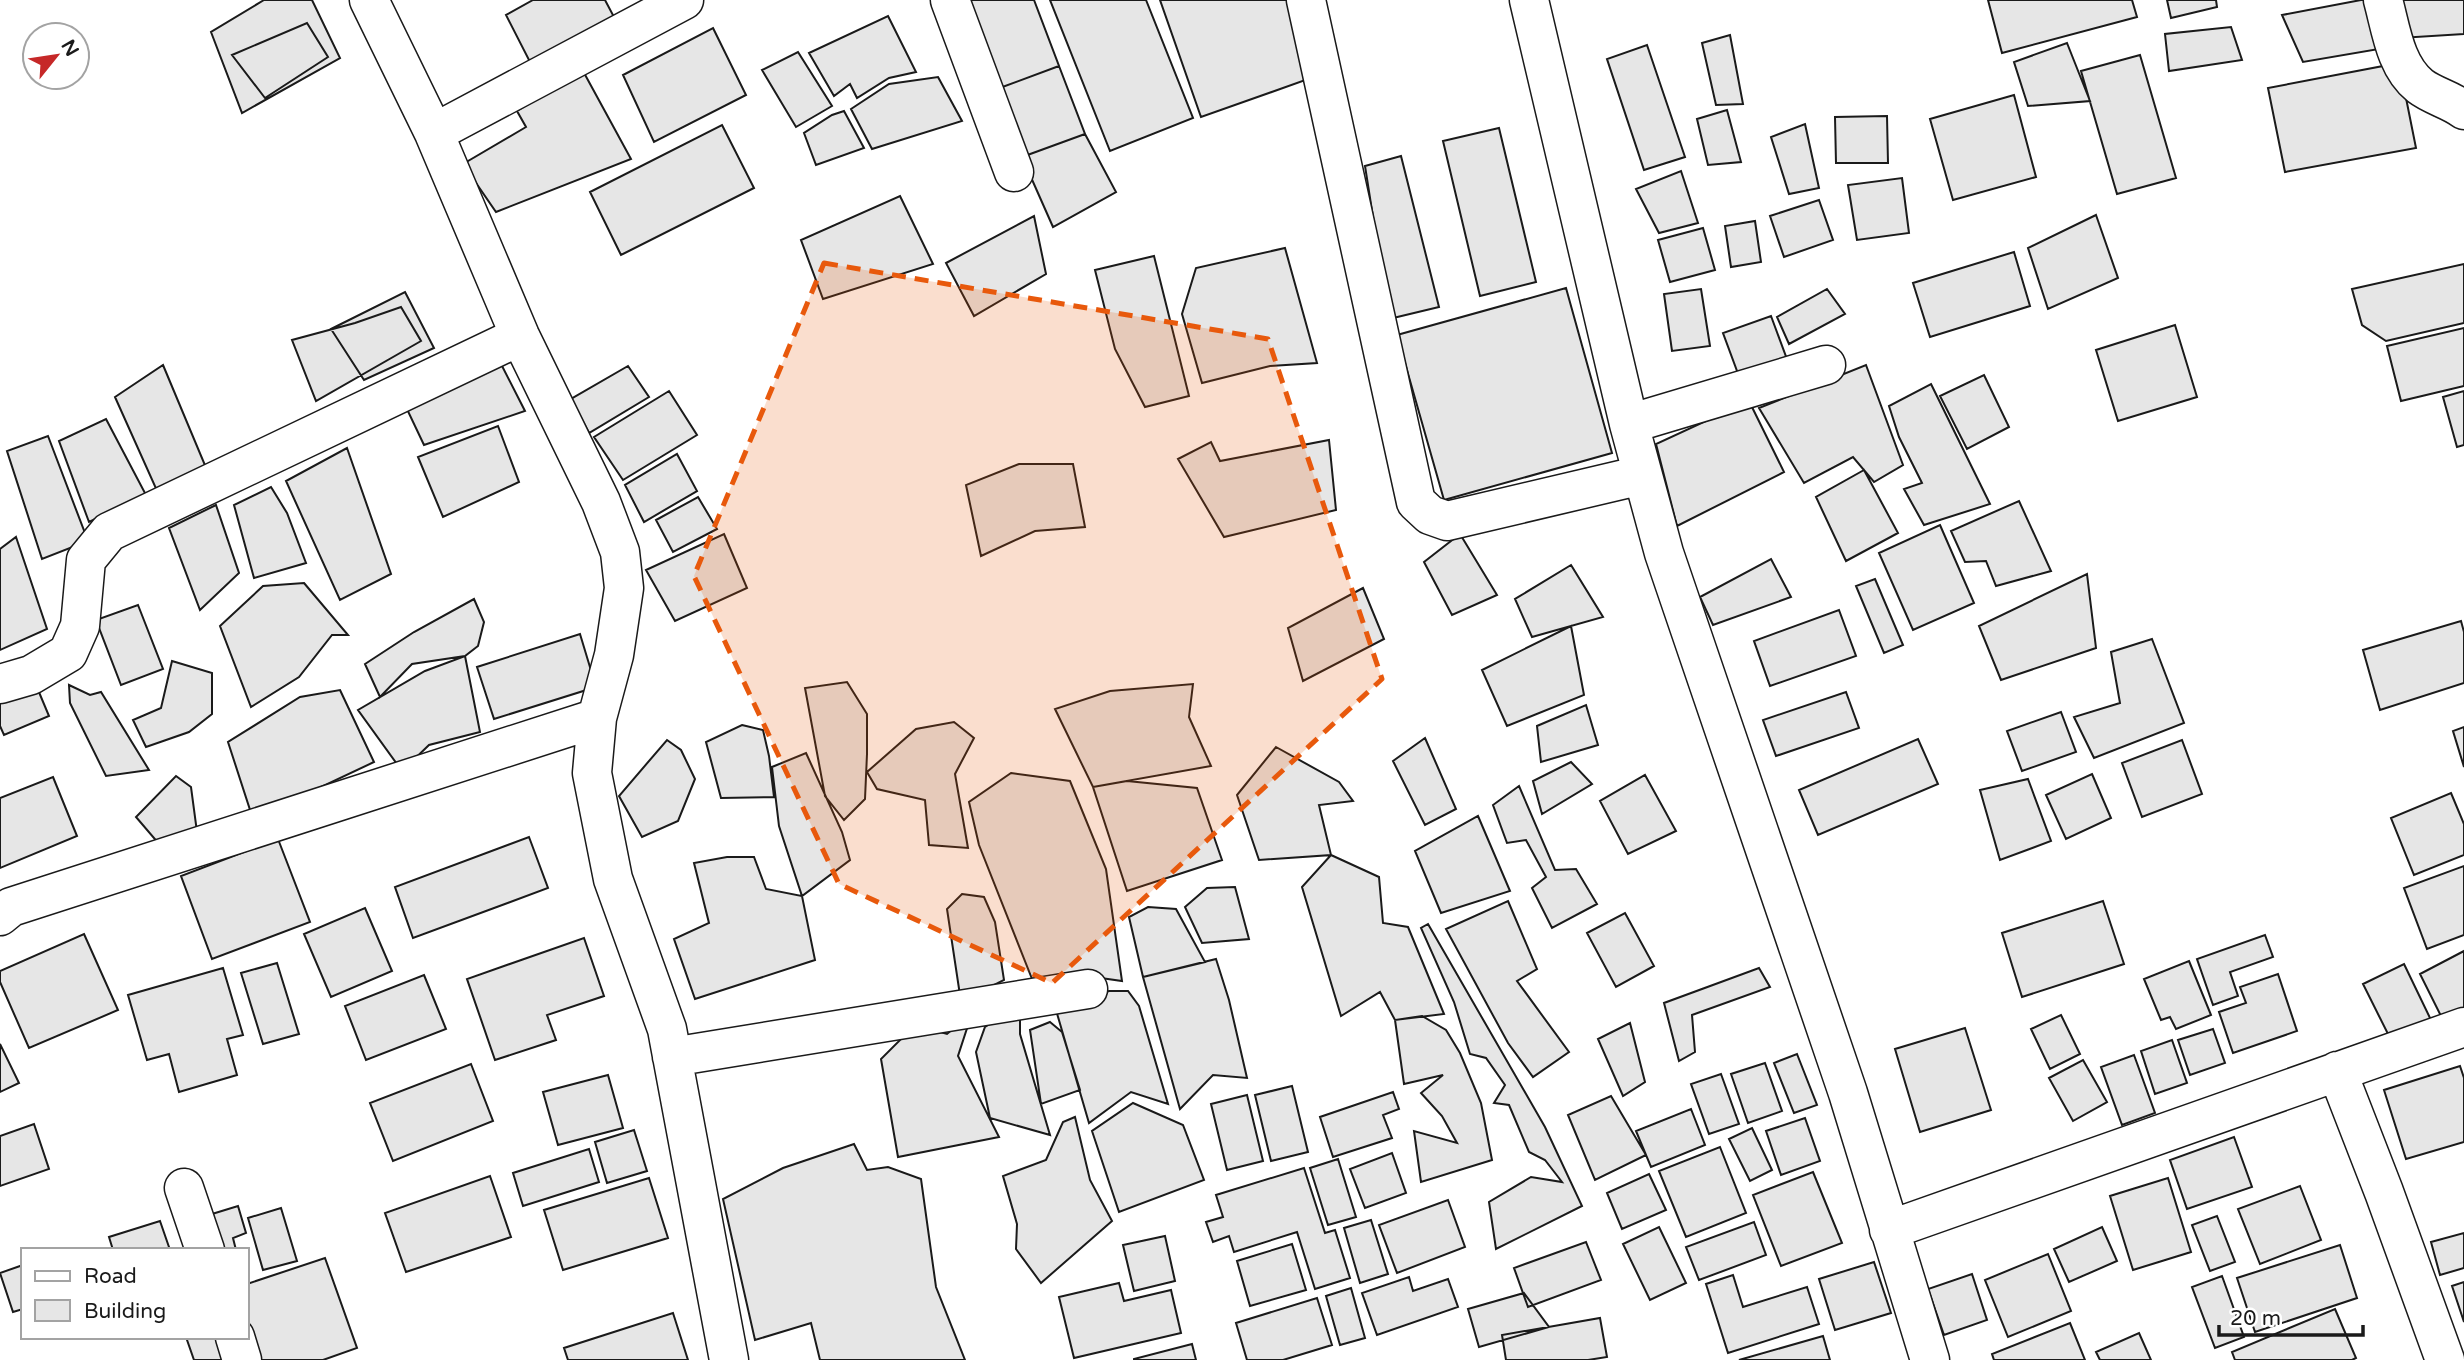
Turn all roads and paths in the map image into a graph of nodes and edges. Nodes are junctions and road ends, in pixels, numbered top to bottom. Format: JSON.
{"nodes":[{"id":1,"x":369,"y":0,"type":"edge"},
{"id":2,"x":684,"y":0,"type":"edge"},
{"id":3,"x":950,"y":0,"type":"edge"},
{"id":4,"x":1306,"y":0,"type":"edge"},
{"id":5,"x":1529,"y":0,"type":"edge"},
{"id":6,"x":2383,"y":0,"type":"edge"},
{"id":7,"x":2464,"y":110,"type":"edge"},
{"id":8,"x":434,"y":133,"type":"junction"},
{"id":9,"x":1014,"y":172,"type":"dead end"},
{"id":10,"x":520,"y":336,"type":"junction"},
{"id":11,"x":1826,"y":365,"type":"dead end"},
{"id":12,"x":1629,"y":424,"type":"junction"},
{"id":13,"x":1642,"y":475,"type":"junction"},
{"id":14,"x":0,"y":684,"type":"edge"},
{"id":15,"x":597,"y":718,"type":"junction"},
{"id":16,"x":0,"y":916,"type":"edge"},
{"id":17,"x":1088,"y":989,"type":"dead end"},
{"id":18,"x":2464,"y":1027,"type":"edge"},
{"id":19,"x":671,"y":1057,"type":"junction"},
{"id":20,"x":2337,"y":1071,"type":"junction"},
{"id":21,"x":184,"y":1188,"type":"dead end"},
{"id":22,"x":1889,"y":1230,"type":"junction"},
{"id":23,"x":204,"y":1248,"type":"edge"},
{"id":24,"x":236,"y":1339,"type":"edge"},
{"id":25,"x":242,"y":1360,"type":"edge"},
{"id":26,"x":729,"y":1360,"type":"edge"},
{"id":27,"x":1930,"y":1360,"type":"edge"},
{"id":28,"x":2445,"y":1360,"type":"edge"}],
"edges":[{"from":1,"to":8,"type":"street"},
{"from":2,"to":8,"type":"street"},
{"from":3,"to":9,"type":"street"},
{"from":4,"to":13,"type":"street"},
{"from":5,"to":12,"type":"street"},
{"from":6,"to":7,"type":"street"},
{"from":8,"to":10,"type":"street"},
{"from":10,"to":14,"type":"street"},
{"from":10,"to":15,"type":"street"},
{"from":11,"to":12,"type":"street"},
{"from":12,"to":13,"type":"street"},
{"from":13,"to":22,"type":"street"},
{"from":15,"to":16,"type":"street"},
{"from":15,"to":19,"type":"street"},
{"from":17,"to":19,"type":"street"},
{"from":18,"to":20,"type":"street"},
{"from":19,"to":26,"type":"street"},
{"from":20,"to":22,"type":"street"},
{"from":20,"to":28,"type":"street"},
{"from":21,"to":23,"type":"street"},
{"from":22,"to":27,"type":"street"},
{"from":24,"to":25,"type":"street"}]}
